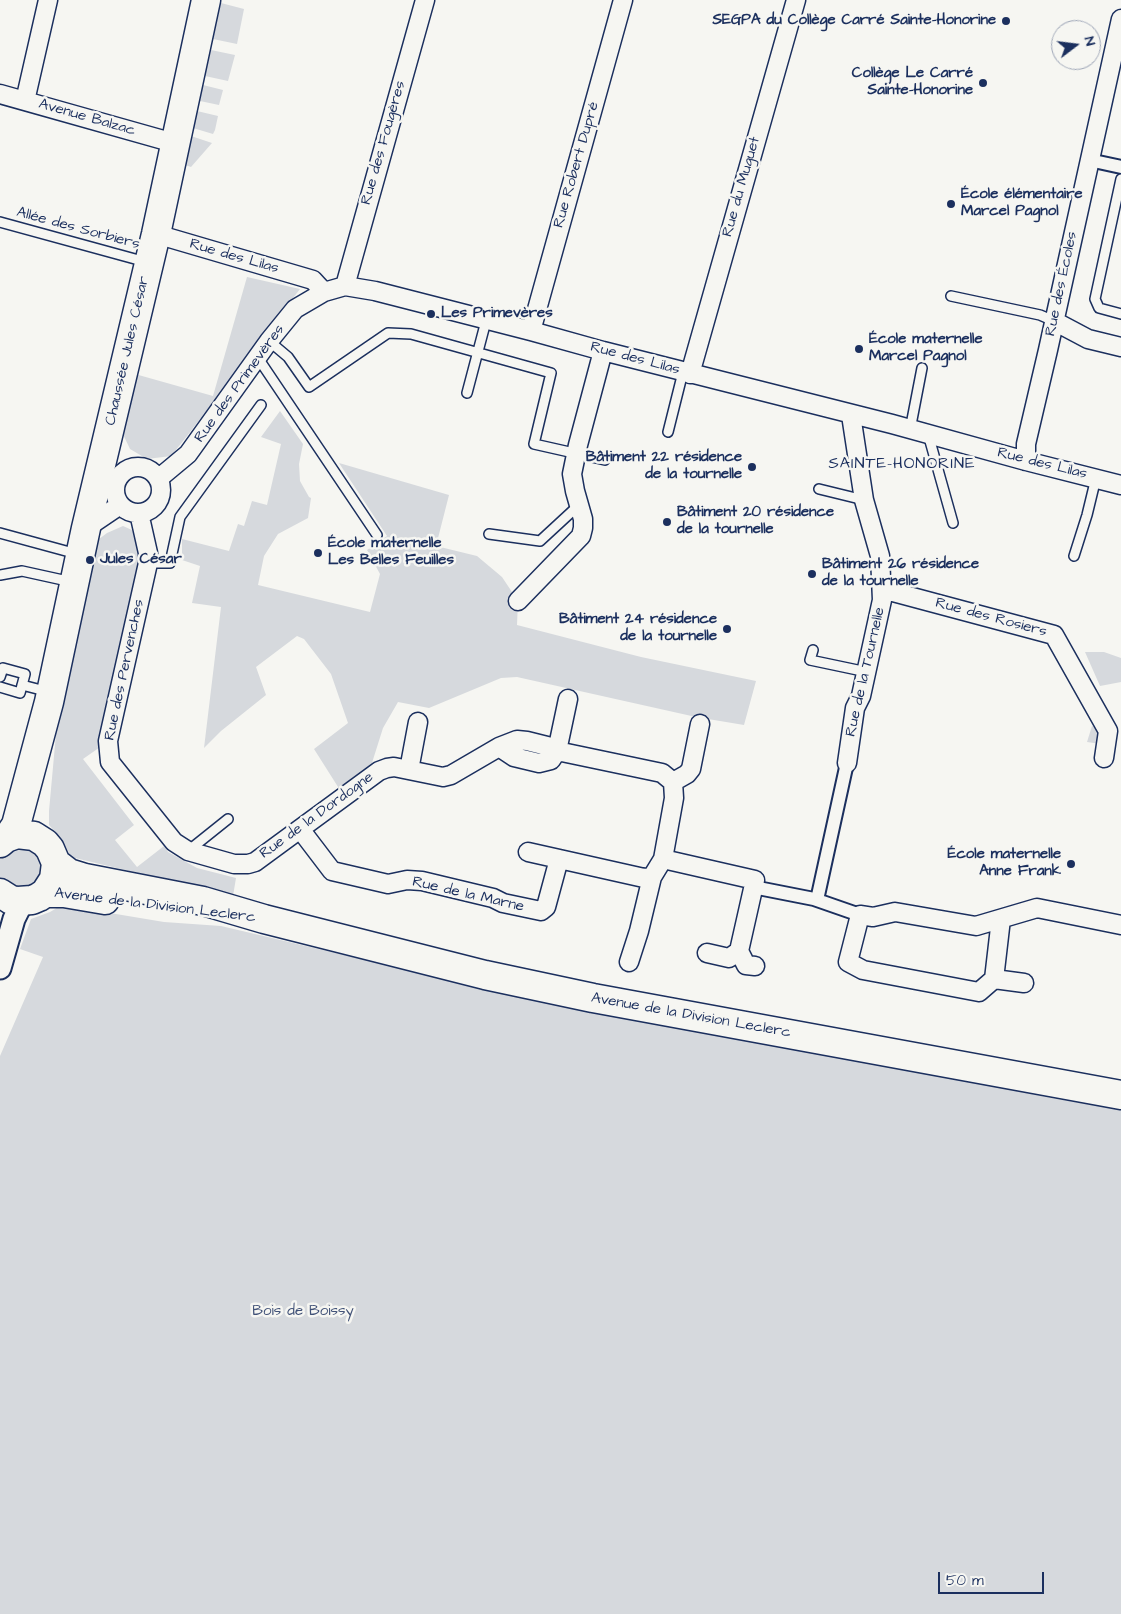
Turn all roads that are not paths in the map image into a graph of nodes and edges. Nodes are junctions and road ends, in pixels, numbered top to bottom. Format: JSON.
{"nodes":[{"id":1,"x":48,"y":0,"type":"edge"},
{"id":2,"x":206,"y":0,"type":"edge"},
{"id":3,"x":424,"y":0,"type":"edge"},
{"id":4,"x":623,"y":0,"type":"edge"},
{"id":5,"x":796,"y":0,"type":"edge"},
{"id":6,"x":1121,"y":19,"type":"edge"},
{"id":7,"x":0,"y":94,"type":"edge"},
{"id":8,"x":25,"y":101,"type":"junction"},
{"id":9,"x":174,"y":143,"type":"junction"},
{"id":10,"x":1089,"y":160,"type":"junction"},
{"id":11,"x":1121,"y":167,"type":"edge"},
{"id":12,"x":1121,"y":179,"type":"edge"},
{"id":13,"x":0,"y":222,"type":"edge"},
{"id":14,"x":156,"y":234,"type":"junction"},
{"id":15,"x":148,"y":263,"type":"junction"},
{"id":16,"x":345,"y":286,"type":"junction"},
{"id":17,"x":324,"y":292,"type":"junction"},
{"id":18,"x":951,"y":296,"type":"dead end"},
{"id":19,"x":1121,"y":314,"type":"edge"},
{"id":20,"x":486,"y":321,"type":"junction"},
{"id":21,"x":1061,"y":324,"type":"junction"},
{"id":22,"x":530,"y":331,"type":"junction"},
{"id":23,"x":269,"y":341,"type":"junction"},
{"id":24,"x":1121,"y":347,"type":"edge"},
{"id":25,"x":603,"y":351,"type":"junction"},
{"id":26,"x":478,"y":353,"type":"junction"},
{"id":27,"x":258,"y":358,"type":"junction"},
{"id":28,"x":922,"y":368,"type":"dead end"},
{"id":29,"x":687,"y":373,"type":"junction"},
{"id":30,"x":467,"y":393,"type":"dead end"},
{"id":31,"x":261,"y":405,"type":"dead end"},
{"id":32,"x":851,"y":415,"type":"junction"},
{"id":33,"x":910,"y":430,"type":"junction"},
{"id":34,"x":668,"y":432,"type":"dead end"},
{"id":35,"x":928,"y":434,"type":"junction"},
{"id":36,"x":108,"y":441,"type":"junction"},
{"id":37,"x":576,"y":454,"type":"junction"},
{"id":38,"x":605,"y":460,"type":"dead end"},
{"id":39,"x":1026,"y":461,"type":"junction"},
{"id":40,"x":131,"y":468,"type":"junction"},
{"id":41,"x":1096,"y":478,"type":"junction"},
{"id":42,"x":158,"y":479,"type":"junction"},
{"id":43,"x":1121,"y":485,"type":"edge"},
{"id":44,"x":819,"y":489,"type":"dead end"},
{"id":45,"x":864,"y":500,"type":"junction"},
{"id":46,"x":120,"y":505,"type":"junction"},
{"id":47,"x":579,"y":505,"type":"junction"},
{"id":48,"x":139,"y":513,"type":"junction"},
{"id":49,"x":953,"y":524,"type":"dead end"},
{"id":50,"x":86,"y":528,"type":"junction"},
{"id":51,"x":0,"y":533,"type":"edge"},
{"id":52,"x":489,"y":534,"type":"dead end"},
{"id":53,"x":377,"y":535,"type":"dead end"},
{"id":54,"x":81,"y":554,"type":"junction"},
{"id":55,"x":1074,"y":556,"type":"dead end"},
{"id":56,"x":148,"y":563,"type":"junction"},
{"id":57,"x":0,"y":574,"type":"edge"},
{"id":58,"x":74,"y":582,"type":"junction"},
{"id":59,"x":882,"y":589,"type":"junction"},
{"id":60,"x":518,"y":601,"type":"dead end"},
{"id":61,"x":813,"y":650,"type":"dead end"},
{"id":62,"x":867,"y":672,"type":"junction"},
{"id":63,"x":0,"y":677,"type":"edge"},
{"id":64,"x":22,"y":685,"type":"junction"},
{"id":65,"x":0,"y":687,"type":"edge"},
{"id":66,"x":50,"y":697,"type":"junction"},
{"id":67,"x":568,"y":699,"type":"dead end"},
{"id":68,"x":418,"y":722,"type":"dead end"},
{"id":69,"x":700,"y":724,"type":"dead end"},
{"id":70,"x":557,"y":751,"type":"junction"},
{"id":71,"x":1104,"y":758,"type":"dead end"},
{"id":72,"x":846,"y":763,"type":"joint"},
{"id":73,"x":409,"y":770,"type":"junction"},
{"id":74,"x":673,"y":782,"type":"junction"},
{"id":75,"x":228,"y":819,"type":"dead end"},
{"id":76,"x":300,"y":829,"type":"junction"},
{"id":77,"x":39,"y":838,"type":"junction"},
{"id":78,"x":4,"y":840,"type":"edge"},
{"id":79,"x":188,"y":851,"type":"junction"},
{"id":80,"x":528,"y":852,"type":"dead end"},
{"id":81,"x":559,"y":859,"type":"junction"},
{"id":82,"x":662,"y":859,"type":"junction"},
{"id":83,"x":254,"y":862,"type":"joint"},
{"id":84,"x":56,"y":863,"type":"junction"},
{"id":85,"x":652,"y":877,"type":"junction"},
{"id":86,"x":753,"y":887,"type":"junction"},
{"id":87,"x":23,"y":896,"type":"edge"},
{"id":88,"x":816,"y":899,"type":"junction"},
{"id":89,"x":860,"y":915,"type":"junction"},
{"id":90,"x":264,"y":919,"type":"junction"},
{"id":91,"x":1001,"y":919,"type":"junction"},
{"id":92,"x":1121,"y":925,"type":"edge"},
{"id":93,"x":739,"y":951,"type":"junction"},
{"id":94,"x":707,"y":953,"type":"dead end"},
{"id":95,"x":629,"y":962,"type":"dead end"},
{"id":96,"x":755,"y":966,"type":"dead end"},
{"id":97,"x":0,"y":968,"type":"edge"},
{"id":98,"x":994,"y":979,"type":"junction"},
{"id":99,"x":1024,"y":983,"type":"dead end"},
{"id":100,"x":1121,"y":1095,"type":"edge"}],
"edges":[{"from":1,"to":8,"type":"street"},
{"from":2,"to":9,"type":"main road","name":"Chaussée Jules César"},
{"from":3,"to":16,"type":"street","name":"Rue des Fougères"},
{"from":4,"to":22,"type":"street","name":"Rue Robert Dupré"},
{"from":5,"to":29,"type":"street","name":"Rue du Muguet"},
{"from":6,"to":10,"type":"street","name":"Rue des Écoles"},
{"from":7,"to":8,"type":"street","name":"Avenue Balzac"},
{"from":8,"to":9,"type":"street","name":"Avenue Balzac"},
{"from":9,"to":14,"type":"main road","name":"Chaussée Jules César"},
{"from":10,"to":11,"type":"street"},
{"from":10,"to":21,"type":"street","name":"Rue des Écoles"},
{"from":12,"to":19,"type":"lane"},
{"from":13,"to":15,"type":"lane","name":"Allée des Sorbiers"},
{"from":14,"to":15,"type":"main road","name":"Chaussée Jules César"},
{"from":14,"to":17,"type":"street","name":"Rue des Lilas"},
{"from":15,"to":36,"type":"main road","name":"Chaussée Jules César"},
{"from":16,"to":17,"type":"street","name":"Rue des Lilas"},
{"from":16,"to":20,"type":"street","name":"Rue des Lilas"},
{"from":17,"to":23,"type":"street","name":"Rue des Primevères"},
{"from":18,"to":21,"type":"lane"},
{"from":20,"to":22,"type":"street","name":"Rue des Lilas"},
{"from":20,"to":26,"type":"lane"},
{"from":21,"to":24,"type":"street"},
{"from":21,"to":39,"type":"street","name":"Rue des Écoles"},
{"from":22,"to":25,"type":"street","name":"Rue des Lilas"},
{"from":23,"to":26,"type":"lane"},
{"from":23,"to":27,"type":"street","name":"Rue des Primevères"},
{"from":25,"to":29,"type":"street","name":"Rue des Lilas"},
{"from":25,"to":37,"type":"street"},
{"from":26,"to":30,"type":"lane"},
{"from":26,"to":37,"type":"lane"},
{"from":27,"to":42,"type":"street","name":"Rue des Primevères"},
{"from":27,"to":53,"type":"lane"},
{"from":28,"to":33,"type":"lane"},
{"from":29,"to":32,"type":"street","name":"Rue des Lilas"},
{"from":29,"to":34,"type":"lane"},
{"from":31,"to":56,"type":"lane"},
{"from":32,"to":33,"type":"street","name":"Rue des Lilas"},
{"from":32,"to":45,"type":"street","name":"Rue de la Tournelle"},
{"from":33,"to":35,"type":"street","name":"Rue des Lilas"},
{"from":35,"to":39,"type":"street","name":"Rue des Lilas"},
{"from":35,"to":49,"type":"lane"},
{"from":36,"to":40,"type":"street"},
{"from":36,"to":50,"type":"main road","name":"Chaussée Jules César"},
{"from":37,"to":38,"type":"lane"},
{"from":37,"to":47,"type":"street"},
{"from":39,"to":41,"type":"street","name":"Rue des Lilas"},
{"from":40,"to":42,"type":"street"},
{"from":40,"to":46,"type":"street"},
{"from":41,"to":43,"type":"street","name":"Rue des Lilas"},
{"from":41,"to":55,"type":"lane"},
{"from":42,"to":48,"type":"street"},
{"from":44,"to":45,"type":"lane"},
{"from":45,"to":59,"type":"street","name":"Rue de la Tournelle"},
{"from":46,"to":48,"type":"street"},
{"from":46,"to":50,"type":"street"},
{"from":47,"to":52,"type":"lane"},
{"from":47,"to":60,"type":"street"},
{"from":48,"to":56,"type":"street","name":"Rue des Pervenches"},
{"from":50,"to":54,"type":"main road","name":"Chaussée Jules César"},
{"from":51,"to":54,"type":"lane"},
{"from":54,"to":58,"type":"main road","name":"Chaussée Jules César"},
{"from":56,"to":79,"type":"street","name":"Rue des Pervenches"},
{"from":57,"to":58,"type":"lane"},
{"from":58,"to":66,"type":"main road","name":"Chaussée Jules César"},
{"from":59,"to":62,"type":"street","name":"Rue de la Tournelle"},
{"from":59,"to":71,"type":"street","name":"Rue des Rosiers"},
{"from":61,"to":62,"type":"lane"},
{"from":62,"to":72,"type":"street","name":"Rue de la Tournelle"},
{"from":63,"to":64,"type":"lane"},
{"from":64,"to":65,"type":"lane"},
{"from":64,"to":66,"type":"lane"},
{"from":66,"to":77,"type":"main road","name":"Chaussée Jules César"},
{"from":66,"to":78,"type":"main road","name":"Chaussée Jules César"},
{"from":67,"to":70,"type":"street"},
{"from":68,"to":73,"type":"street"},
{"from":69,"to":74,"type":"street"},
{"from":70,"to":73,"type":"street","name":"Rue de la Dordogne"},
{"from":70,"to":74,"type":"street"},
{"from":72,"to":88,"type":"street","name":"Rue de la Tournelle"},
{"from":73,"to":76,"type":"street","name":"Rue de la Dordogne"},
{"from":74,"to":82,"type":"street"},
{"from":75,"to":79,"type":"lane"},
{"from":76,"to":81,"type":"street","name":"Rue de la Marne"},
{"from":76,"to":83,"type":"street","name":"Rue de la Dordogne"},
{"from":77,"to":78,"type":"main road"},
{"from":77,"to":84,"type":"main road"},
{"from":79,"to":83,"type":"street","name":"Rue des Pervenches"},
{"from":80,"to":81,"type":"street"},
{"from":81,"to":85,"type":"street"},
{"from":82,"to":85,"type":"street"},
{"from":82,"to":86,"type":"street"},
{"from":84,"to":87,"type":"main road"},
{"from":84,"to":90,"type":"main road","name":"Avenue de la Division Leclerc"},
{"from":85,"to":95,"type":"street"},
{"from":86,"to":88,"type":"street"},
{"from":86,"to":93,"type":"street"},
{"from":87,"to":90,"type":"main road","name":"Avenue de la Division Leclerc"},
{"from":87,"to":97,"type":"street"},
{"from":88,"to":89,"type":"street"},
{"from":89,"to":91,"type":"street"},
{"from":89,"to":98,"type":"street"},
{"from":90,"to":100,"type":"main road","name":"Avenue de la Division Leclerc"},
{"from":91,"to":92,"type":"street"},
{"from":91,"to":98,"type":"street"},
{"from":93,"to":94,"type":"street"},
{"from":93,"to":96,"type":"street"},
{"from":98,"to":99,"type":"street"}]}
